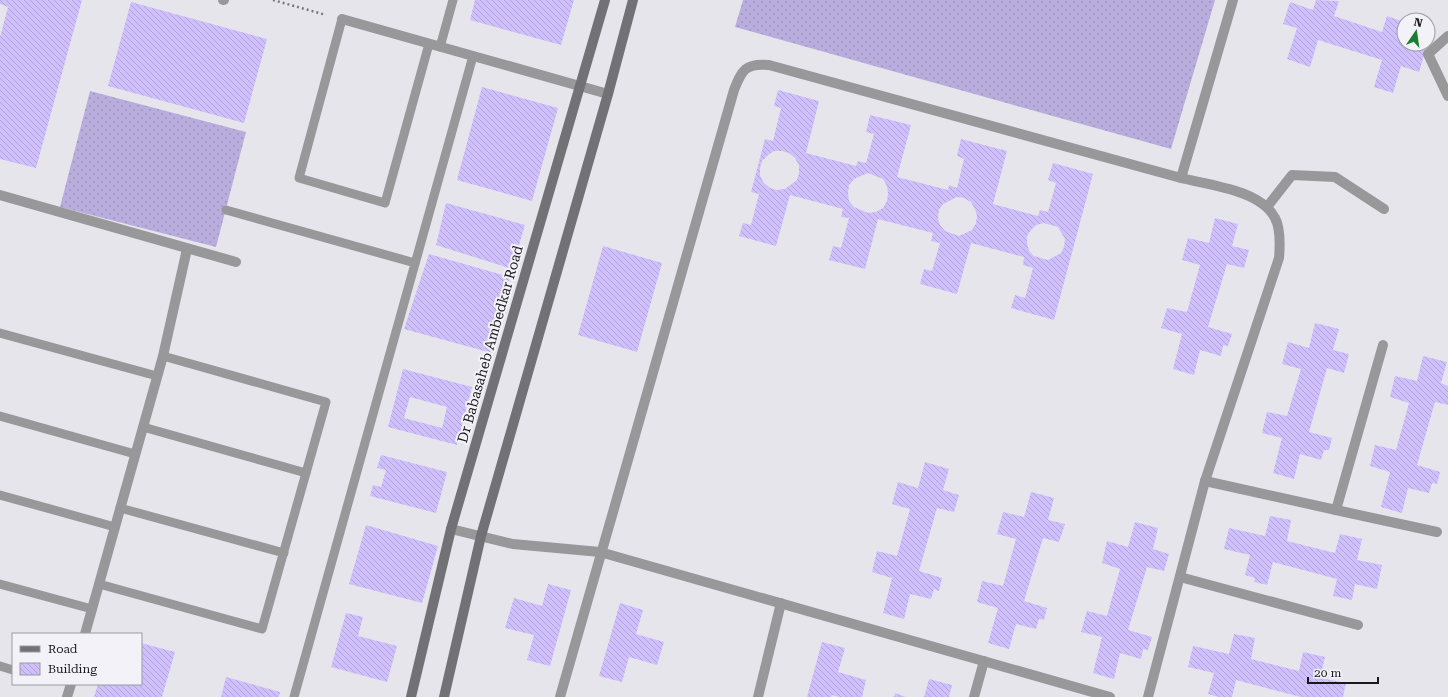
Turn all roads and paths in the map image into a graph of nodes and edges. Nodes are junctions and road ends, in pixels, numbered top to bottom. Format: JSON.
{"nodes":[{"id":1,"x":273,"y":0,"type":"edge"},
{"id":2,"x":453,"y":0,"type":"edge"},
{"id":3,"x":605,"y":0,"type":"edge"},
{"id":4,"x":633,"y":0,"type":"edge"},
{"id":5,"x":1233,"y":0,"type":"edge"},
{"id":6,"x":342,"y":19,"type":"junction"},
{"id":7,"x":1448,"y":36,"type":"edge"},
{"id":8,"x":429,"y":44,"type":"junction"},
{"id":9,"x":440,"y":46,"type":"junction"},
{"id":10,"x":473,"y":56,"type":"junction"},
{"id":11,"x":580,"y":86,"type":"junction"},
{"id":12,"x":608,"y":94,"type":"junction"},
{"id":13,"x":1448,"y":96,"type":"edge"},
{"id":14,"x":1181,"y":178,"type":"junction"},
{"id":15,"x":0,"y":195,"type":"edge"},
{"id":16,"x":1268,"y":207,"type":"junction"},
{"id":17,"x":1384,"y":209,"type":"dead end"},
{"id":18,"x":226,"y":210,"type":"dead end"},
{"id":19,"x":187,"y":248,"type":"junction"},
{"id":20,"x":236,"y":262,"type":"dead end"},
{"id":21,"x":415,"y":263,"type":"junction"},
{"id":22,"x":0,"y":332,"type":"edge"},
{"id":23,"x":1383,"y":345,"type":"dead end"},
{"id":24,"x":163,"y":356,"type":"junction"},
{"id":25,"x":157,"y":376,"type":"junction"},
{"id":26,"x":0,"y":416,"type":"edge"},
{"id":27,"x":143,"y":427,"type":"junction"},
{"id":28,"x":135,"y":454,"type":"junction"},
{"id":29,"x":306,"y":473,"type":"junction"},
{"id":30,"x":1205,"y":482,"type":"junction"},
{"id":31,"x":0,"y":495,"type":"edge"},
{"id":32,"x":120,"y":508,"type":"junction"},
{"id":33,"x":1336,"y":510,"type":"junction"},
{"id":34,"x":115,"y":528,"type":"junction"},
{"id":35,"x":451,"y":528,"type":"junction"},
{"id":36,"x":1437,"y":532,"type":"dead end"},
{"id":37,"x":481,"y":536,"type":"junction"},
{"id":38,"x":600,"y":552,"type":"junction"},
{"id":39,"x":284,"y":553,"type":"junction"},
{"id":40,"x":1180,"y":577,"type":"junction"},
{"id":41,"x":0,"y":584,"type":"edge"},
{"id":42,"x":99,"y":584,"type":"junction"},
{"id":43,"x":781,"y":603,"type":"junction"},
{"id":44,"x":92,"y":609,"type":"junction"},
{"id":45,"x":1358,"y":625,"type":"dead end"},
{"id":46,"x":85,"y":633,"type":"edge"},
{"id":47,"x":984,"y":662,"type":"junction"},
{"id":48,"x":0,"y":666,"type":"edge"},
{"id":49,"x":12,"y":670,"type":"edge"},
{"id":50,"x":69,"y":685,"type":"edge"},
{"id":51,"x":67,"y":697,"type":"edge"},
{"id":52,"x":294,"y":697,"type":"edge"},
{"id":53,"x":411,"y":697,"type":"edge"},
{"id":54,"x":444,"y":697,"type":"edge"},
{"id":55,"x":560,"y":697,"type":"edge"},
{"id":56,"x":758,"y":697,"type":"edge"},
{"id":57,"x":974,"y":697,"type":"edge"},
{"id":58,"x":1110,"y":697,"type":"edge"},
{"id":59,"x":1148,"y":697,"type":"edge"}],
"edges":[{"from":1,"to":6,"type":"path"},
{"from":2,"to":9,"type":"lane"},
{"from":3,"to":11,"type":"main road","name":"Dr Babasaheb Ambedkar Road"},
{"from":4,"to":12,"type":"main road"},
{"from":5,"to":14,"type":"street"},
{"from":6,"to":8,"type":"street"},
{"from":6,"to":8,"type":"lane"},
{"from":7,"to":13,"type":"street"},
{"from":8,"to":9,"type":"street"},
{"from":9,"to":10,"type":"street"},
{"from":10,"to":11,"type":"street"},
{"from":10,"to":21,"type":"lane"},
{"from":11,"to":12,"type":"street"},
{"from":11,"to":35,"type":"main road","name":"Dr Babasaheb Ambedkar Road"},
{"from":12,"to":37,"type":"main road"},
{"from":14,"to":16,"type":"street"},
{"from":14,"to":38,"type":"street"},
{"from":15,"to":19,"type":"street"},
{"from":16,"to":17,"type":"street"},
{"from":16,"to":30,"type":"street"},
{"from":18,"to":21,"type":"lane"},
{"from":19,"to":20,"type":"street"},
{"from":19,"to":24,"type":"street"},
{"from":21,"to":52,"type":"lane"},
{"from":22,"to":25,"type":"lane"},
{"from":23,"to":33,"type":"street"},
{"from":24,"to":25,"type":"street"},
{"from":24,"to":29,"type":"lane"},
{"from":25,"to":27,"type":"street"},
{"from":26,"to":28,"type":"lane"},
{"from":27,"to":28,"type":"street"},
{"from":27,"to":29,"type":"lane"},
{"from":28,"to":32,"type":"street"},
{"from":29,"to":39,"type":"lane"},
{"from":30,"to":33,"type":"street"},
{"from":30,"to":40,"type":"street"},
{"from":31,"to":34,"type":"lane"},
{"from":32,"to":34,"type":"street"},
{"from":32,"to":39,"type":"lane"},
{"from":33,"to":36,"type":"street"},
{"from":34,"to":42,"type":"street"},
{"from":35,"to":37,"type":"street"},
{"from":35,"to":53,"type":"main road","name":"Dr Babasaheb Ambedkar Road"},
{"from":37,"to":38,"type":"street"},
{"from":37,"to":54,"type":"main road"},
{"from":38,"to":43,"type":"street"},
{"from":38,"to":55,"type":"street"},
{"from":39,"to":42,"type":"lane"},
{"from":40,"to":45,"type":"street"},
{"from":40,"to":59,"type":"street"},
{"from":41,"to":44,"type":"lane"},
{"from":42,"to":44,"type":"street"},
{"from":43,"to":47,"type":"street"},
{"from":43,"to":56,"type":"street"},
{"from":44,"to":46,"type":"street"},
{"from":47,"to":57,"type":"street"},
{"from":47,"to":58,"type":"street"},
{"from":48,"to":49,"type":"lane"},
{"from":50,"to":51,"type":"street"}]}
